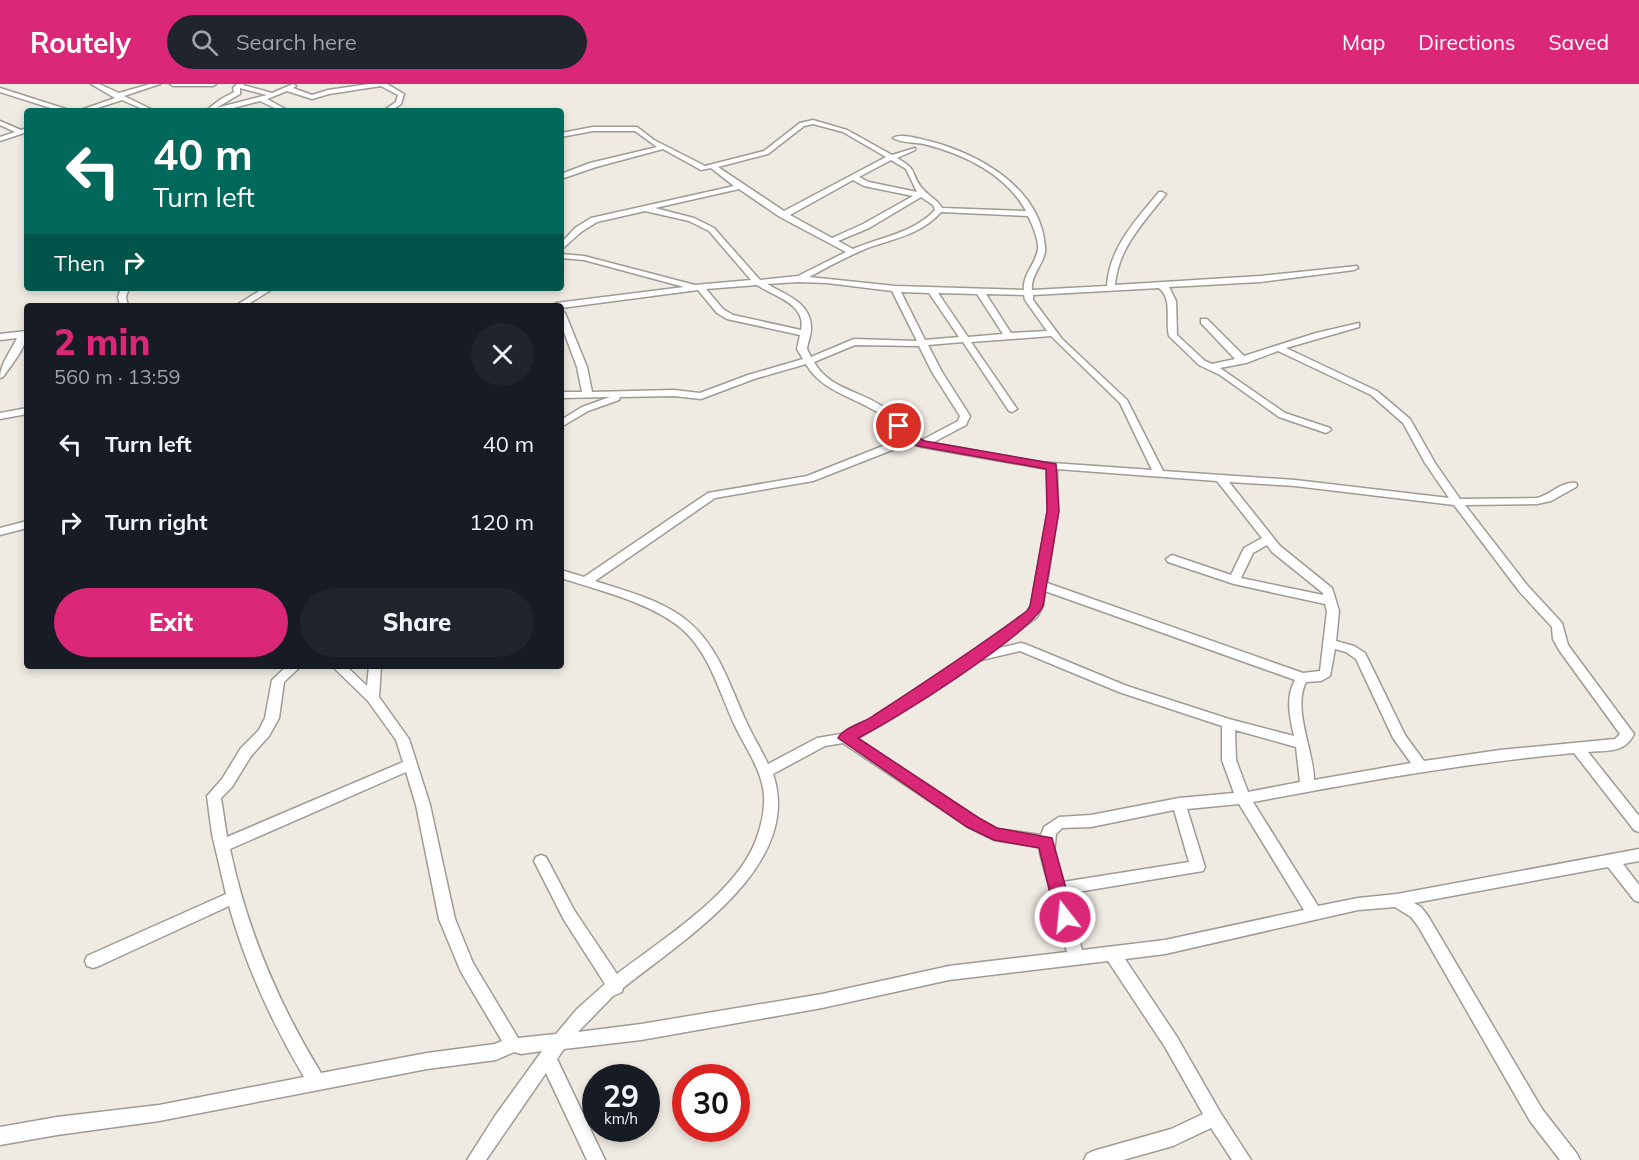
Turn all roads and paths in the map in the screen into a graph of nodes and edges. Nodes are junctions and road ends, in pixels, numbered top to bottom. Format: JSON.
{"nodes":[{"id":1,"x":94,"y":84,"type":"edge"},
{"id":2,"x":157,"y":84,"type":"edge"},
{"id":3,"x":172,"y":84,"type":"edge"},
{"id":4,"x":213,"y":84,"type":"edge"},
{"id":5,"x":298,"y":84,"type":"edge"},
{"id":6,"x":320,"y":84,"type":"edge"},
{"id":7,"x":382,"y":84,"type":"edge"},
{"id":8,"x":240,"y":85,"type":"edge"},
{"id":9,"x":288,"y":89,"type":"junction"},
{"id":10,"x":0,"y":90,"type":"edge"},
{"id":11,"x":332,"y":91,"type":"junction"},
{"id":12,"x":273,"y":95,"type":"junction"},
{"id":13,"x":119,"y":97,"type":"junction"},
{"id":14,"x":261,"y":99,"type":"junction"},
{"id":15,"x":57,"y":108,"type":"edge"},
{"id":16,"x":89,"y":108,"type":"edge"},
{"id":17,"x":145,"y":108,"type":"edge"},
{"id":18,"x":213,"y":108,"type":"edge"},
{"id":19,"x":226,"y":108,"type":"edge"},
{"id":20,"x":280,"y":108,"type":"edge"},
{"id":21,"x":391,"y":108,"type":"edge"},
{"id":22,"x":0,"y":123,"type":"edge"},
{"id":23,"x":24,"y":131,"type":"edge"},
{"id":24,"x":564,"y":134,"type":"edge"},
{"id":25,"x":896,"y":138,"type":"dead end"},
{"id":26,"x":0,"y":139,"type":"edge"},
{"id":27,"x":664,"y":147,"type":"junction"},
{"id":28,"x":913,"y":149,"type":"dead end"},
{"id":29,"x":888,"y":158,"type":"junction"},
{"id":30,"x":714,"y":167,"type":"junction"},
{"id":31,"x":564,"y":174,"type":"edge"},
{"id":32,"x":854,"y":177,"type":"junction"},
{"id":33,"x":738,"y":186,"type":"junction"},
{"id":34,"x":1162,"y":194,"type":"dead end"},
{"id":35,"x":922,"y":195,"type":"junction"},
{"id":36,"x":645,"y":208,"type":"junction"},
{"id":37,"x":939,"y":210,"type":"junction"},
{"id":38,"x":1030,"y":214,"type":"junction"},
{"id":39,"x":783,"y":215,"type":"junction"},
{"id":40,"x":832,"y":241,"type":"junction"},
{"id":41,"x":564,"y":245,"type":"edge"},
{"id":42,"x":853,"y":252,"type":"junction"},
{"id":43,"x":564,"y":256,"type":"edge"},
{"id":44,"x":1354,"y":268,"type":"dead end"},
{"id":45,"x":798,"y":279,"type":"junction"},
{"id":46,"x":759,"y":282,"type":"junction"},
{"id":47,"x":1160,"y":284,"type":"junction"},
{"id":48,"x":1111,"y":287,"type":"junction"},
{"id":49,"x":699,"y":288,"type":"junction"},
{"id":50,"x":894,"y":289,"type":"junction"},
{"id":51,"x":932,"y":290,"type":"junction"},
{"id":52,"x":265,"y":291,"type":"edge"},
{"id":53,"x":980,"y":292,"type":"junction"},
{"id":54,"x":1027,"y":292,"type":"junction"},
{"id":55,"x":244,"y":303,"type":"edge"},
{"id":56,"x":564,"y":305,"type":"edge"},
{"id":57,"x":564,"y":320,"type":"edge"},
{"id":58,"x":1204,"y":321,"type":"dead end"},
{"id":59,"x":1356,"y":325,"type":"dead end"},
{"id":60,"x":1051,"y":333,"type":"junction"},
{"id":61,"x":24,"y":334,"type":"edge"},
{"id":62,"x":806,"y":334,"type":"junction"},
{"id":63,"x":24,"y":336,"type":"edge"},
{"id":64,"x":0,"y":337,"type":"edge"},
{"id":65,"x":964,"y":337,"type":"junction"},
{"id":66,"x":1009,"y":337,"type":"junction"},
{"id":67,"x":922,"y":342,"type":"junction"},
{"id":68,"x":1280,"y":349,"type":"junction"},
{"id":69,"x":808,"y":361,"type":"junction"},
{"id":70,"x":1243,"y":361,"type":"junction"},
{"id":71,"x":1211,"y":367,"type":"junction"},
{"id":72,"x":0,"y":375,"type":"edge"},
{"id":73,"x":586,"y":393,"type":"junction"},
{"id":74,"x":647,"y":394,"type":"junction"},
{"id":75,"x":564,"y":395,"type":"edge"},
{"id":76,"x":1012,"y":409,"type":"dead end"},
{"id":77,"x":24,"y":412,"type":"edge"},
{"id":78,"x":0,"y":416,"type":"edge"},
{"id":79,"x":564,"y":422,"type":"edge"},
{"id":80,"x":1326,"y":430,"type":"dead end"},
{"id":81,"x":910,"y":439,"type":"junction"},
{"id":82,"x":922,"y":444,"type":"junction"},
{"id":83,"x":1052,"y":466,"type":"junction"},
{"id":84,"x":1159,"y":474,"type":"junction"},
{"id":85,"x":1220,"y":477,"type":"junction"},
{"id":86,"x":1572,"y":485,"type":"dead end"},
{"id":87,"x":1457,"y":502,"type":"junction"},
{"id":88,"x":24,"y":525,"type":"edge"},
{"id":89,"x":0,"y":532,"type":"edge"},
{"id":90,"x":1269,"y":539,"type":"junction"},
{"id":91,"x":1172,"y":559,"type":"dead end"},
{"id":92,"x":612,"y":563,"type":"junction"},
{"id":93,"x":565,"y":575,"type":"edge"},
{"id":94,"x":1234,"y":580,"type":"junction"},
{"id":95,"x":585,"y":582,"type":"junction"},
{"id":96,"x":1041,"y":585,"type":"junction"},
{"id":97,"x":1332,"y":602,"type":"junction"},
{"id":98,"x":1329,"y":643,"type":"junction"},
{"id":99,"x":973,"y":658,"type":"junction"},
{"id":100,"x":291,"y":669,"type":"edge"},
{"id":101,"x":341,"y":669,"type":"edge"},
{"id":102,"x":375,"y":669,"type":"edge"},
{"id":103,"x":1302,"y":678,"type":"junction"},
{"id":104,"x":373,"y":698,"type":"junction"},
{"id":105,"x":1228,"y":723,"type":"junction"},
{"id":106,"x":845,"y":738,"type":"junction"},
{"id":107,"x":1303,"y":744,"type":"junction"},
{"id":108,"x":1577,"y":748,"type":"junction"},
{"id":109,"x":409,"y":765,"type":"junction"},
{"id":110,"x":1420,"y":766,"type":"junction"},
{"id":111,"x":767,"y":771,"type":"junction"},
{"id":112,"x":1307,"y":784,"type":"junction"},
{"id":113,"x":1243,"y":798,"type":"junction"},
{"id":114,"x":1179,"y":804,"type":"junction"},
{"id":115,"x":1639,"y":826,"type":"edge"},
{"id":116,"x":1046,"y":842,"type":"junction"},
{"id":117,"x":222,"y":846,"type":"junction"},
{"id":118,"x":1639,"y":855,"type":"edge"},
{"id":119,"x":1611,"y":860,"type":"junction"},
{"id":120,"x":542,"y":861,"type":"dead end"},
{"id":121,"x":1057,"y":889,"type":"junction"},
{"id":122,"x":1639,"y":896,"type":"edge"},
{"id":123,"x":234,"y":897,"type":"junction"},
{"id":124,"x":1417,"y":904,"type":"junction"},
{"id":125,"x":1315,"y":914,"type":"junction"},
{"id":126,"x":1112,"y":953,"type":"junction"},
{"id":127,"x":1076,"y":956,"type":"junction"},
{"id":128,"x":93,"y":961,"type":"dead end"},
{"id":129,"x":616,"y":987,"type":"junction"},
{"id":130,"x":560,"y":1041,"type":"junction"},
{"id":131,"x":513,"y":1044,"type":"junction"},
{"id":132,"x":548,"y":1058,"type":"junction"},
{"id":133,"x":317,"y":1082,"type":"junction"},
{"id":134,"x":1214,"y":1118,"type":"junction"},
{"id":135,"x":0,"y":1136,"type":"edge"},
{"id":136,"x":476,"y":1160,"type":"edge"},
{"id":137,"x":596,"y":1160,"type":"edge"},
{"id":138,"x":1093,"y":1160,"type":"edge"},
{"id":139,"x":1242,"y":1160,"type":"edge"},
{"id":140,"x":1571,"y":1160,"type":"edge"}],
"edges":[{"from":1,"to":13,"type":"street"},
{"from":2,"to":13,"type":"street"},
{"from":3,"to":4,"type":"street"},
{"from":5,"to":9,"type":"street"},
{"from":6,"to":11,"type":"street"},
{"from":7,"to":11,"type":"street"},
{"from":7,"to":21,"type":"street"},
{"from":8,"to":12,"type":"street"},
{"from":8,"to":18,"type":"street"},
{"from":9,"to":11,"type":"street"},
{"from":9,"to":12,"type":"street"},
{"from":10,"to":15,"type":"street"},
{"from":12,"to":14,"type":"street"},
{"from":13,"to":16,"type":"street"},
{"from":13,"to":17,"type":"street"},
{"from":14,"to":19,"type":"street"},
{"from":14,"to":20,"type":"street"},
{"from":22,"to":23,"type":"street"},
{"from":23,"to":26,"type":"street"},
{"from":24,"to":27,"type":"street"},
{"from":25,"to":38,"type":"street"},
{"from":27,"to":30,"type":"street"},
{"from":27,"to":31,"type":"street"},
{"from":28,"to":29,"type":"street"},
{"from":29,"to":30,"type":"street"},
{"from":29,"to":32,"type":"street"},
{"from":29,"to":35,"type":"street"},
{"from":30,"to":33,"type":"street"},
{"from":32,"to":35,"type":"street"},
{"from":32,"to":39,"type":"street"},
{"from":33,"to":36,"type":"street"},
{"from":33,"to":39,"type":"street"},
{"from":34,"to":48,"type":"street"},
{"from":35,"to":37,"type":"street"},
{"from":35,"to":40,"type":"street"},
{"from":36,"to":41,"type":"street"},
{"from":36,"to":46,"type":"street"},
{"from":37,"to":38,"type":"street"},
{"from":37,"to":42,"type":"street"},
{"from":38,"to":54,"type":"street"},
{"from":39,"to":40,"type":"street"},
{"from":40,"to":42,"type":"street"},
{"from":42,"to":45,"type":"street"},
{"from":43,"to":49,"type":"street"},
{"from":44,"to":47,"type":"street"},
{"from":45,"to":46,"type":"street"},
{"from":45,"to":50,"type":"street"},
{"from":46,"to":49,"type":"street"},
{"from":46,"to":62,"type":"street"},
{"from":47,"to":48,"type":"street"},
{"from":47,"to":71,"type":"street"},
{"from":48,"to":54,"type":"street"},
{"from":49,"to":56,"type":"street"},
{"from":49,"to":62,"type":"street"},
{"from":50,"to":51,"type":"street"},
{"from":50,"to":67,"type":"street"},
{"from":51,"to":53,"type":"street"},
{"from":51,"to":65,"type":"street"},
{"from":52,"to":55,"type":"street"},
{"from":53,"to":54,"type":"street"},
{"from":53,"to":66,"type":"street"},
{"from":54,"to":60,"type":"street"},
{"from":57,"to":73,"type":"street"},
{"from":58,"to":70,"type":"street"},
{"from":59,"to":68,"type":"street"},
{"from":60,"to":66,"type":"street"},
{"from":60,"to":84,"type":"street"},
{"from":61,"to":64,"type":"street"},
{"from":62,"to":69,"type":"street"},
{"from":63,"to":72,"type":"street"},
{"from":65,"to":66,"type":"street"},
{"from":65,"to":67,"type":"street"},
{"from":65,"to":76,"type":"street"},
{"from":67,"to":69,"type":"street"},
{"from":67,"to":82,"type":"street"},
{"from":68,"to":70,"type":"street"},
{"from":68,"to":87,"type":"street"},
{"from":69,"to":74,"type":"street"},
{"from":69,"to":81,"type":"street"},
{"from":70,"to":71,"type":"street"},
{"from":71,"to":80,"type":"street"},
{"from":73,"to":74,"type":"street"},
{"from":73,"to":75,"type":"street"},
{"from":74,"to":79,"type":"street"},
{"from":77,"to":78,"type":"street"},
{"from":81,"to":82,"type":"street"},
{"from":81,"to":92,"type":"street"},
{"from":82,"to":83,"type":"street"},
{"from":83,"to":84,"type":"street"},
{"from":83,"to":96,"type":"street"},
{"from":84,"to":85,"type":"street"},
{"from":85,"to":87,"type":"street"},
{"from":85,"to":90,"type":"street"},
{"from":86,"to":87,"type":"street"},
{"from":87,"to":108,"type":"street"},
{"from":88,"to":89,"type":"street"},
{"from":90,"to":94,"type":"street"},
{"from":90,"to":97,"type":"street"},
{"from":91,"to":94,"type":"street"},
{"from":92,"to":93,"type":"street"},
{"from":92,"to":95,"type":"street"},
{"from":93,"to":95,"type":"street"},
{"from":94,"to":97,"type":"street"},
{"from":95,"to":111,"type":"street"},
{"from":96,"to":99,"type":"street"},
{"from":96,"to":103,"type":"street"},
{"from":97,"to":98,"type":"street"},
{"from":98,"to":103,"type":"street"},
{"from":98,"to":110,"type":"street"},
{"from":99,"to":105,"type":"street"},
{"from":99,"to":106,"type":"street"},
{"from":100,"to":117,"type":"street"},
{"from":101,"to":104,"type":"street"},
{"from":102,"to":104,"type":"street"},
{"from":103,"to":107,"type":"street"},
{"from":104,"to":109,"type":"street"},
{"from":105,"to":107,"type":"street"},
{"from":105,"to":113,"type":"street"},
{"from":106,"to":111,"type":"street"},
{"from":106,"to":116,"type":"street"},
{"from":107,"to":112,"type":"street"},
{"from":108,"to":110,"type":"street"},
{"from":108,"to":115,"type":"street"},
{"from":109,"to":117,"type":"street"},
{"from":109,"to":131,"type":"street"},
{"from":110,"to":112,"type":"street"},
{"from":111,"to":129,"type":"street"},
{"from":112,"to":113,"type":"street"},
{"from":113,"to":114,"type":"street"},
{"from":113,"to":125,"type":"street"},
{"from":114,"to":116,"type":"street"},
{"from":114,"to":121,"type":"street"},
{"from":116,"to":121,"type":"street"},
{"from":117,"to":123,"type":"street"},
{"from":118,"to":119,"type":"street"},
{"from":119,"to":122,"type":"street"},
{"from":119,"to":124,"type":"street"},
{"from":120,"to":129,"type":"street"},
{"from":121,"to":127,"type":"street"},
{"from":123,"to":128,"type":"street"},
{"from":123,"to":133,"type":"street"},
{"from":124,"to":125,"type":"street"},
{"from":124,"to":140,"type":"street"},
{"from":125,"to":126,"type":"street"},
{"from":126,"to":127,"type":"street"},
{"from":126,"to":134,"type":"street"},
{"from":127,"to":130,"type":"street"},
{"from":129,"to":130,"type":"street"},
{"from":130,"to":131,"type":"street"},
{"from":130,"to":132,"type":"street"},
{"from":131,"to":133,"type":"street"},
{"from":132,"to":136,"type":"street"},
{"from":132,"to":137,"type":"street"},
{"from":133,"to":135,"type":"street"},
{"from":134,"to":138,"type":"street"},
{"from":134,"to":139,"type":"street"}]}
